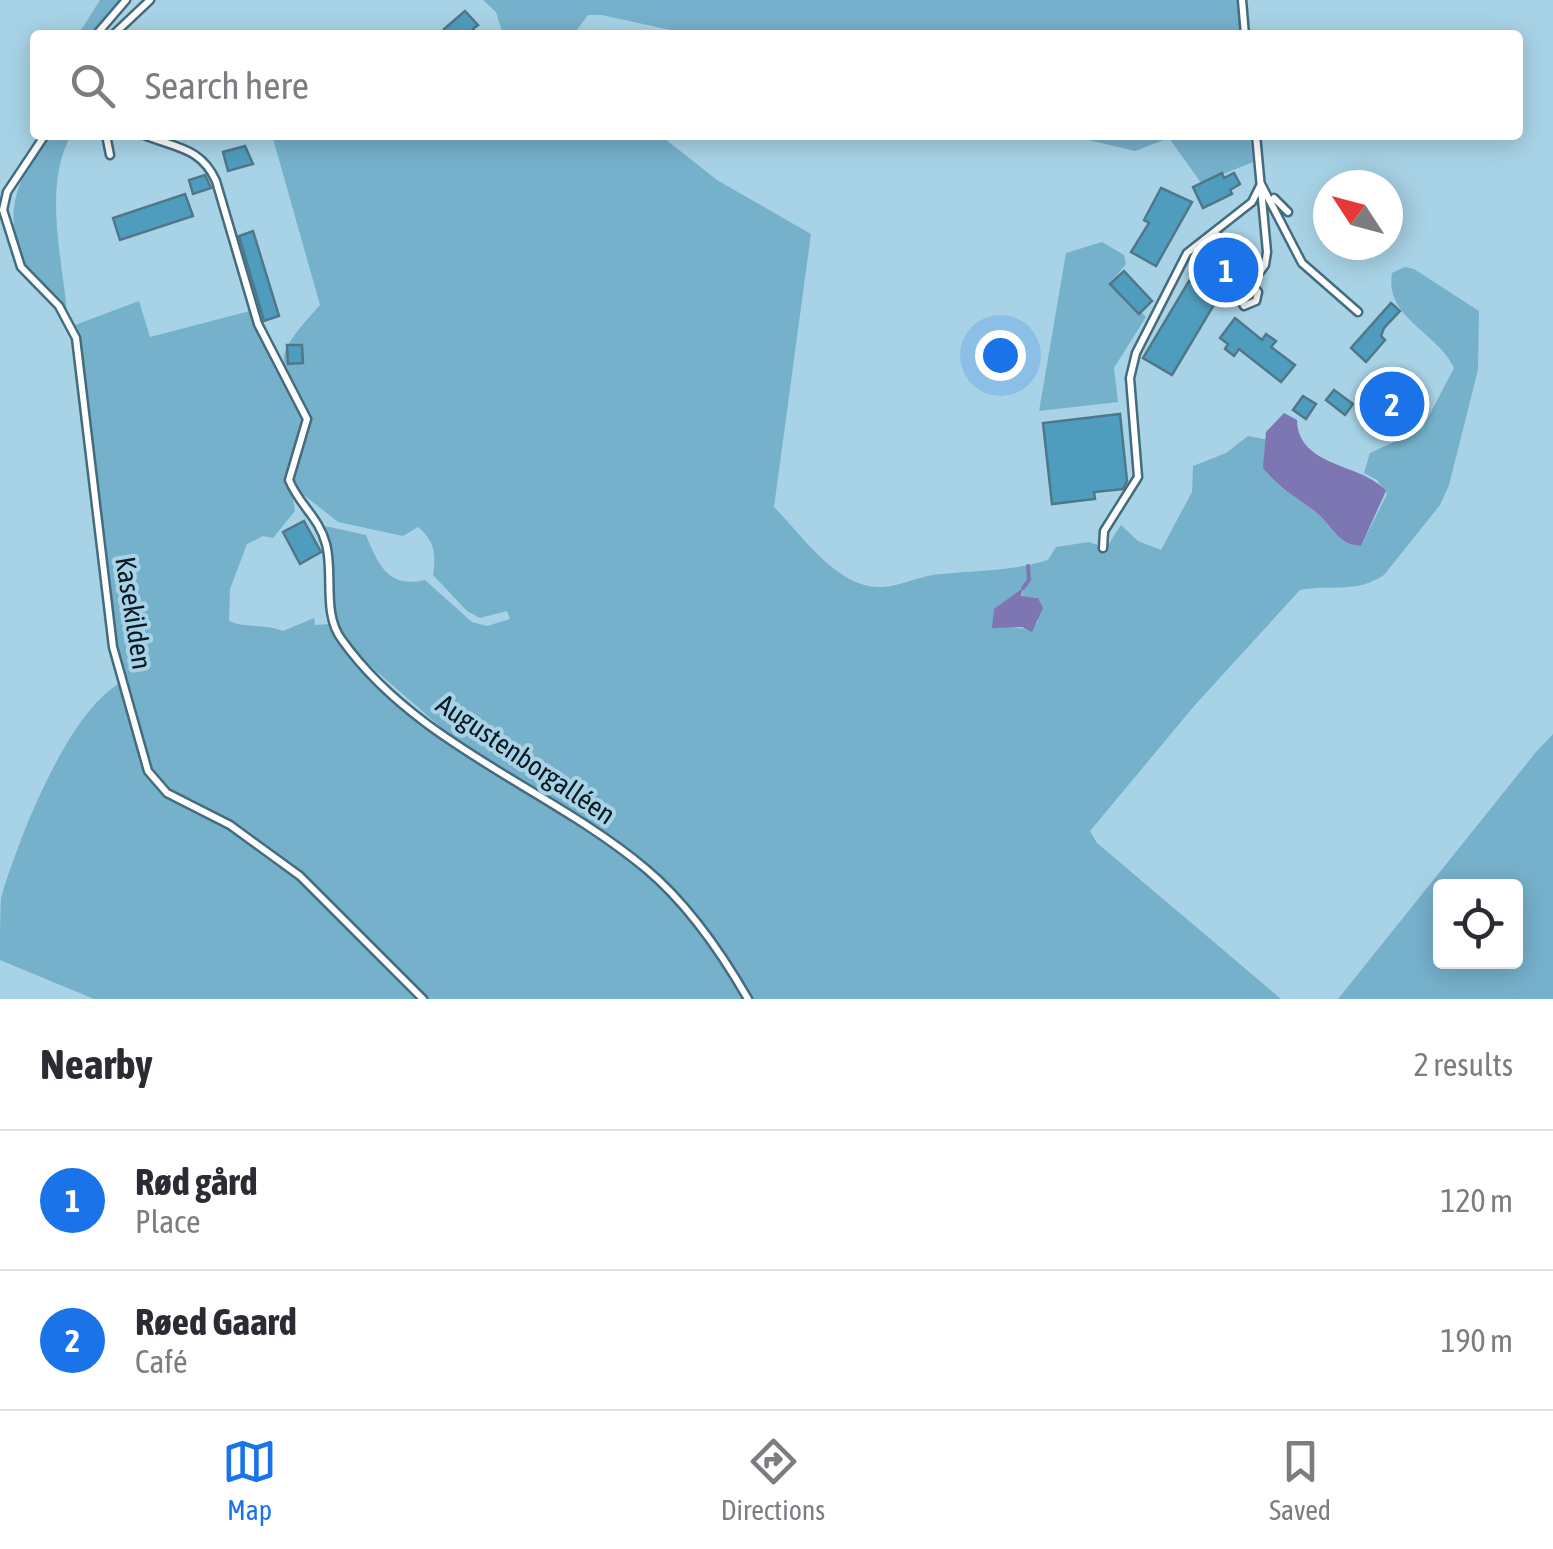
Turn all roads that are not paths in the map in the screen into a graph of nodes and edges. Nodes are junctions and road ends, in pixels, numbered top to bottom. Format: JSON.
{"nodes":[{"id":1,"x":126,"y":0,"type":"edge"},
{"id":2,"x":150,"y":0,"type":"edge"},
{"id":3,"x":1242,"y":0,"type":"edge"},
{"id":4,"x":100,"y":30,"type":"edge"},
{"id":5,"x":117,"y":30,"type":"edge"},
{"id":6,"x":1245,"y":30,"type":"edge"},
{"id":7,"x":42,"y":140,"type":"edge"},
{"id":8,"x":107,"y":140,"type":"edge"},
{"id":9,"x":159,"y":140,"type":"edge"},
{"id":10,"x":1257,"y":140,"type":"edge"},
{"id":11,"x":110,"y":155,"type":"dead end"},
{"id":12,"x":1261,"y":184,"type":"junction"},
{"id":13,"x":1270,"y":194,"type":"junction"},
{"id":14,"x":1288,"y":212,"type":"dead end"},
{"id":15,"x":1215,"y":233,"type":"junction"},
{"id":16,"x":1256,"y":277,"type":"junction"},
{"id":17,"x":1253,"y":286,"type":"dead end"},
{"id":18,"x":1358,"y":312,"type":"dead end"},
{"id":19,"x":1102,"y":548,"type":"dead end"},
{"id":20,"x":423,"y":999,"type":"edge"},
{"id":21,"x":748,"y":999,"type":"edge"}],
"edges":[{"from":1,"to":4,"type":"lane"},
{"from":2,"to":5,"type":"lane"},
{"from":3,"to":6,"type":"lane"},
{"from":7,"to":20,"type":"lane","name":"Kasekilden"},
{"from":8,"to":11,"type":"lane"},
{"from":9,"to":21,"type":"lane","name":"Augustenborgalléen"},
{"from":10,"to":12,"type":"lane"},
{"from":12,"to":13,"type":"lane"},
{"from":12,"to":15,"type":"lane"},
{"from":12,"to":16,"type":"lane"},
{"from":13,"to":14,"type":"lane"},
{"from":13,"to":18,"type":"lane"},
{"from":15,"to":16,"type":"lane"},
{"from":15,"to":19,"type":"lane"},
{"from":16,"to":17,"type":"lane"}]}
